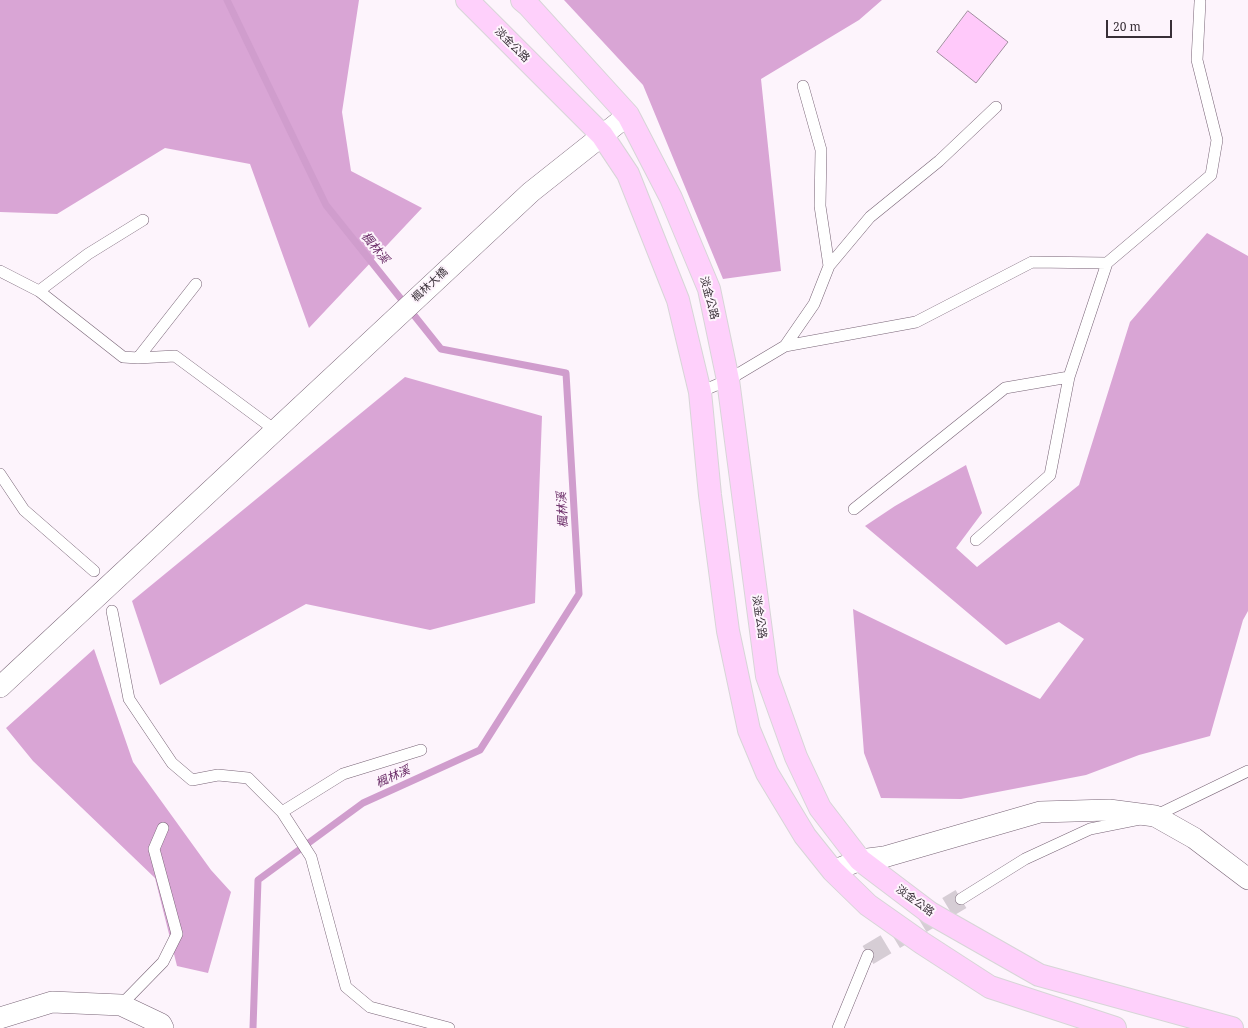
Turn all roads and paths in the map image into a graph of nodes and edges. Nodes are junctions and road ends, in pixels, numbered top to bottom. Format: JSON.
{"nodes":[{"id":1,"x":467,"y":0,"type":"edge"},
{"id":2,"x":522,"y":0,"type":"edge"},
{"id":3,"x":1200,"y":2,"type":"dead end"},
{"id":4,"x":803,"y":86,"type":"dead end"},
{"id":5,"x":996,"y":107,"type":"dead end"},
{"id":6,"x":628,"y":115,"type":"junction"},
{"id":7,"x":602,"y":134,"type":"junction"},
{"id":8,"x":143,"y":220,"type":"dead end"},
{"id":9,"x":1107,"y":263,"type":"junction"},
{"id":10,"x":829,"y":266,"type":"junction"},
{"id":11,"x":0,"y":271,"type":"edge"},
{"id":12,"x":196,"y":284,"type":"dead end"},
{"id":13,"x":39,"y":291,"type":"junction"},
{"id":14,"x":785,"y":346,"type":"junction"},
{"id":15,"x":138,"y":358,"type":"junction"},
{"id":16,"x":1069,"y":377,"type":"junction"},
{"id":17,"x":728,"y":380,"type":"junction"},
{"id":18,"x":700,"y":392,"type":"junction"},
{"id":19,"x":275,"y":430,"type":"junction"},
{"id":20,"x":0,"y":474,"type":"edge"},
{"id":21,"x":854,"y":510,"type":"dead end"},
{"id":22,"x":976,"y":540,"type":"dead end"},
{"id":23,"x":94,"y":571,"type":"dead end"},
{"id":24,"x":112,"y":611,"type":"dead end"},
{"id":25,"x":0,"y":687,"type":"edge"},
{"id":26,"x":421,"y":750,"type":"dead end"},
{"id":27,"x":1248,"y":771,"type":"edge"},
{"id":28,"x":282,"y":812,"type":"junction"},
{"id":29,"x":1154,"y":816,"type":"junction"},
{"id":30,"x":163,"y":828,"type":"dead end"},
{"id":31,"x":860,"y":860,"type":"junction"},
{"id":32,"x":833,"y":871,"type":"junction"},
{"id":33,"x":1248,"y":879,"type":"edge"},
{"id":34,"x":962,"y":898,"type":"tunnel mouth"},
{"id":35,"x":868,"y":955,"type":"tunnel mouth"},
{"id":36,"x":121,"y":1005,"type":"junction"},
{"id":37,"x":0,"y":1018,"type":"edge"},
{"id":38,"x":163,"y":1028,"type":"edge"},
{"id":39,"x":449,"y":1028,"type":"edge"},
{"id":40,"x":838,"y":1028,"type":"edge"},
{"id":41,"x":1115,"y":1028,"type":"edge"},
{"id":42,"x":1232,"y":1028,"type":"edge"}],
"edges":[{"from":1,"to":7,"type":"main road","name":"淡金公路"},
{"from":2,"to":6,"type":"main road","name":"淡金公路"},
{"from":3,"to":9,"type":"lane"},
{"from":4,"to":10,"type":"lane"},
{"from":5,"to":10,"type":"lane"},
{"from":6,"to":7,"type":"street","name":"楓林大橋"},
{"from":6,"to":17,"type":"main road","name":"淡金公路"},
{"from":7,"to":18,"type":"main road","name":"淡金公路"},
{"from":7,"to":19,"type":"street","name":"楓林大橋"},
{"from":8,"to":13,"type":"lane"},
{"from":9,"to":14,"type":"lane"},
{"from":9,"to":16,"type":"lane"},
{"from":10,"to":14,"type":"lane"},
{"from":11,"to":13,"type":"lane"},
{"from":12,"to":15,"type":"lane"},
{"from":13,"to":15,"type":"lane"},
{"from":14,"to":17,"type":"lane"},
{"from":15,"to":19,"type":"lane"},
{"from":16,"to":21,"type":"lane"},
{"from":16,"to":22,"type":"lane"},
{"from":17,"to":18,"type":"lane"},
{"from":17,"to":31,"type":"main road","name":"淡金公路"},
{"from":18,"to":32,"type":"main road","name":"淡金公路"},
{"from":19,"to":25,"type":"street","name":"楓林大橋"},
{"from":20,"to":23,"type":"lane"},
{"from":24,"to":28,"type":"lane"},
{"from":26,"to":28,"type":"lane"},
{"from":27,"to":29,"type":"lane"},
{"from":28,"to":39,"type":"lane"},
{"from":29,"to":31,"type":"street"},
{"from":29,"to":33,"type":"street"},
{"from":29,"to":34,"type":"lane"},
{"from":30,"to":36,"type":"lane"},
{"from":31,"to":32,"type":"street"},
{"from":31,"to":42,"type":"main road","name":"淡金公路"},
{"from":32,"to":41,"type":"main road","name":"淡金公路"},
{"from":35,"to":40,"type":"lane"},
{"from":36,"to":37,"type":"street"},
{"from":36,"to":38,"type":"street"}]}
